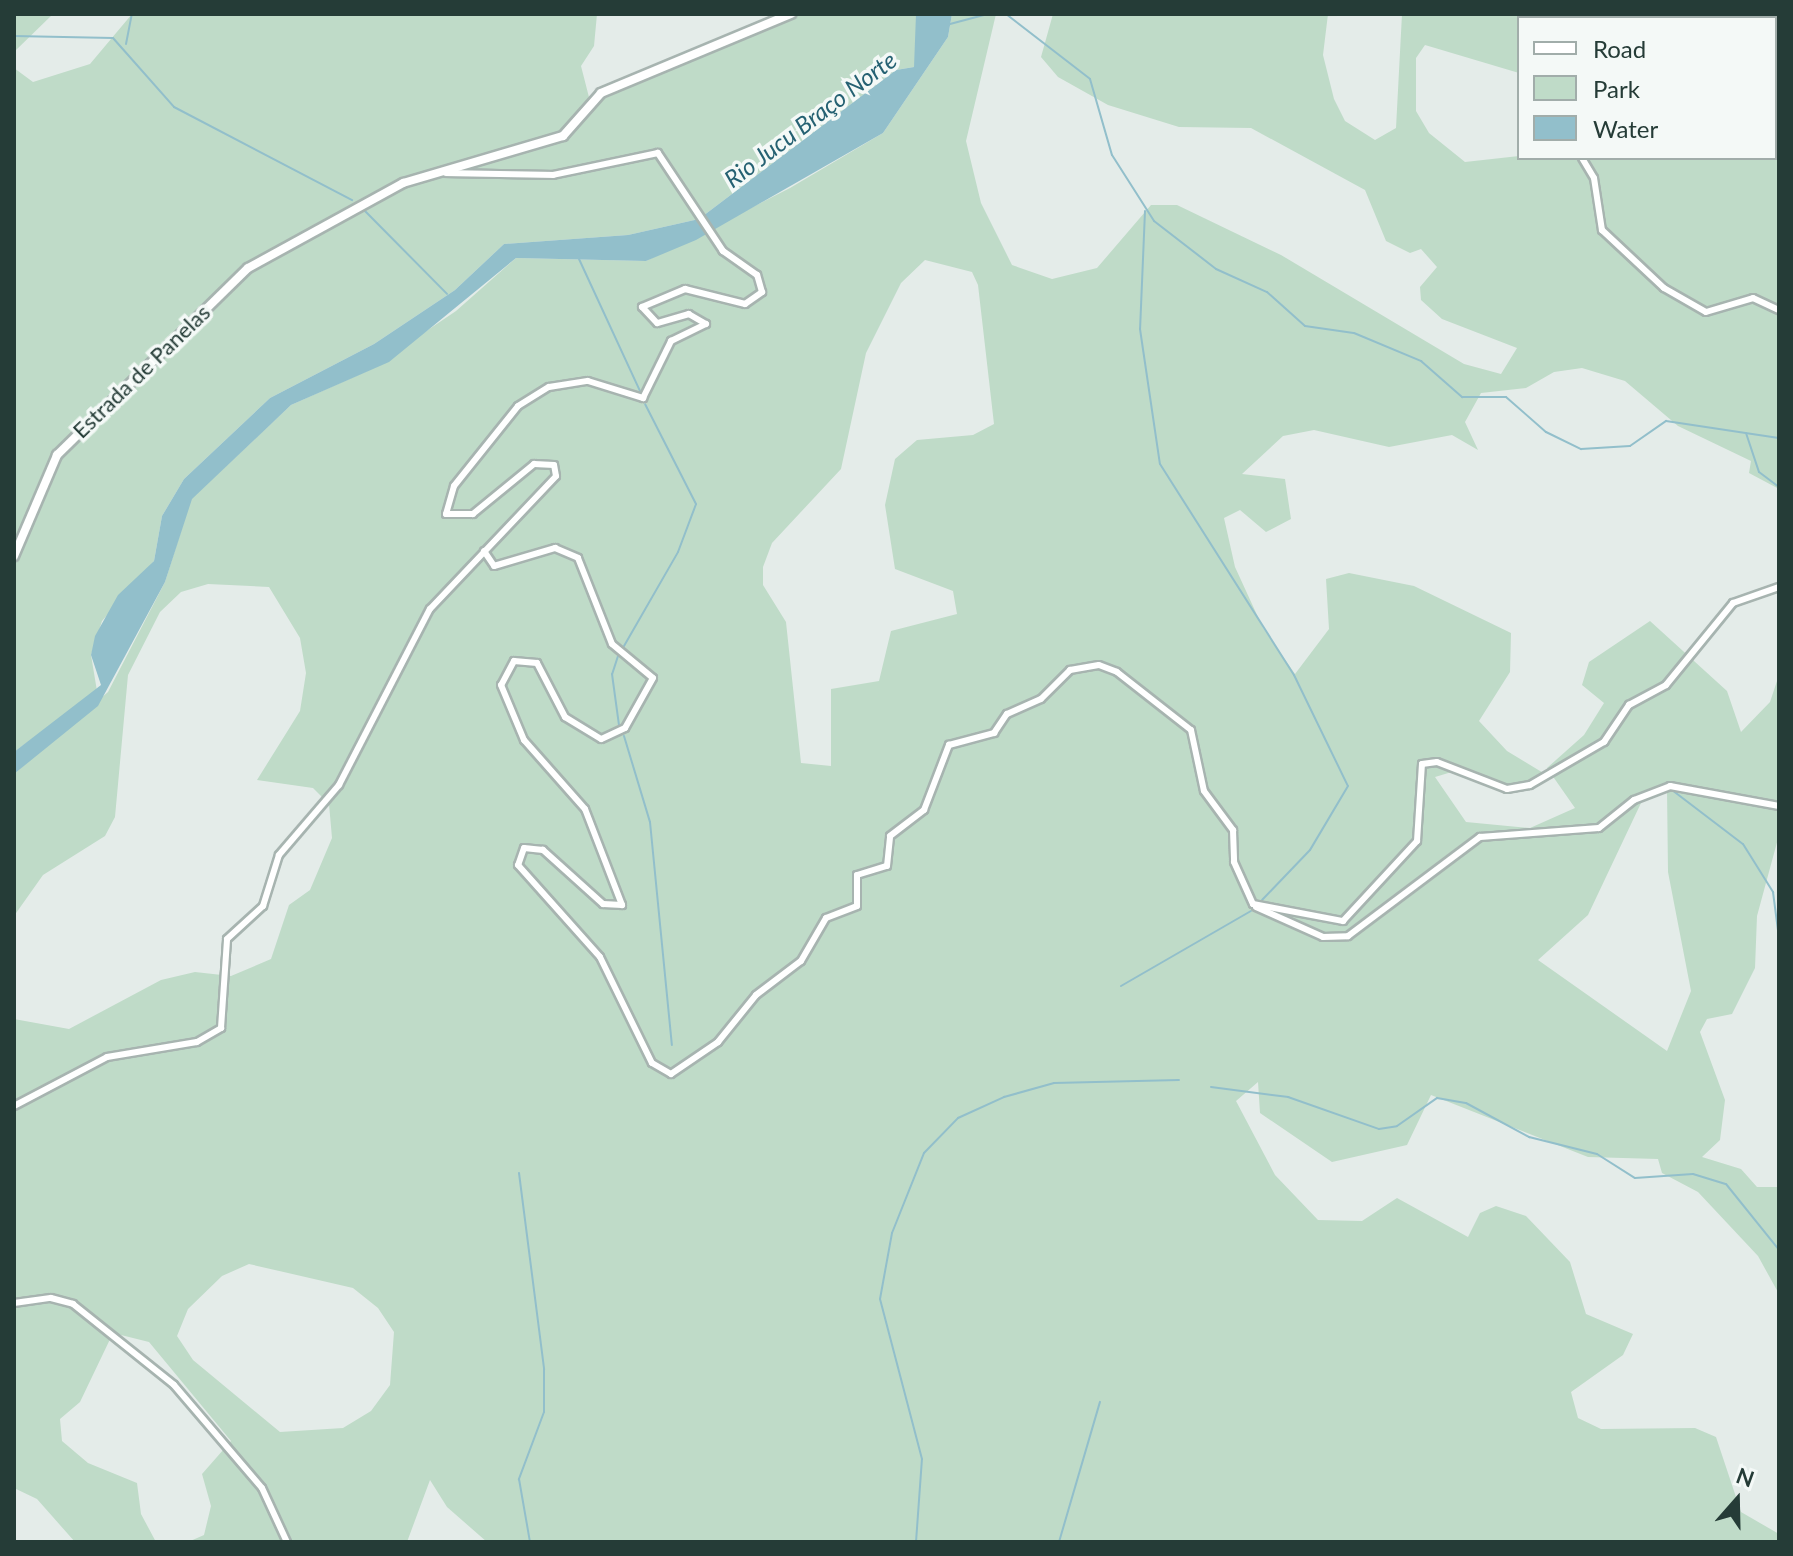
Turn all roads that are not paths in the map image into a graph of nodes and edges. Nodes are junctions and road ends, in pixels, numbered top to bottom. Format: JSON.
{"nodes":[{"id":1,"x":791,"y":14,"type":"edge"},
{"id":2,"x":1583,"y":160,"type":"edge"},
{"id":3,"x":437,"y":172,"type":"junction"},
{"id":4,"x":1779,"y":310,"type":"edge"},
{"id":5,"x":484,"y":551,"type":"junction"},
{"id":6,"x":14,"y":556,"type":"edge"},
{"id":7,"x":1779,"y":587,"type":"edge"},
{"id":8,"x":1779,"y":806,"type":"edge"},
{"id":9,"x":1253,"y":904,"type":"junction"},
{"id":10,"x":14,"y":1106,"type":"edge"},
{"id":11,"x":14,"y":1303,"type":"edge"},
{"id":12,"x":287,"y":1542,"type":"edge"}],
"edges":[{"from":1,"to":3,"type":"street","name":"Estrada de Panelas"},
{"from":2,"to":4,"type":"street"},
{"from":3,"to":5,"type":"street"},
{"from":3,"to":6,"type":"street","name":"Estrada de Panelas"},
{"from":5,"to":9,"type":"street"},
{"from":5,"to":10,"type":"street"},
{"from":7,"to":9,"type":"street"},
{"from":8,"to":9,"type":"street"},
{"from":11,"to":12,"type":"street"}]}
